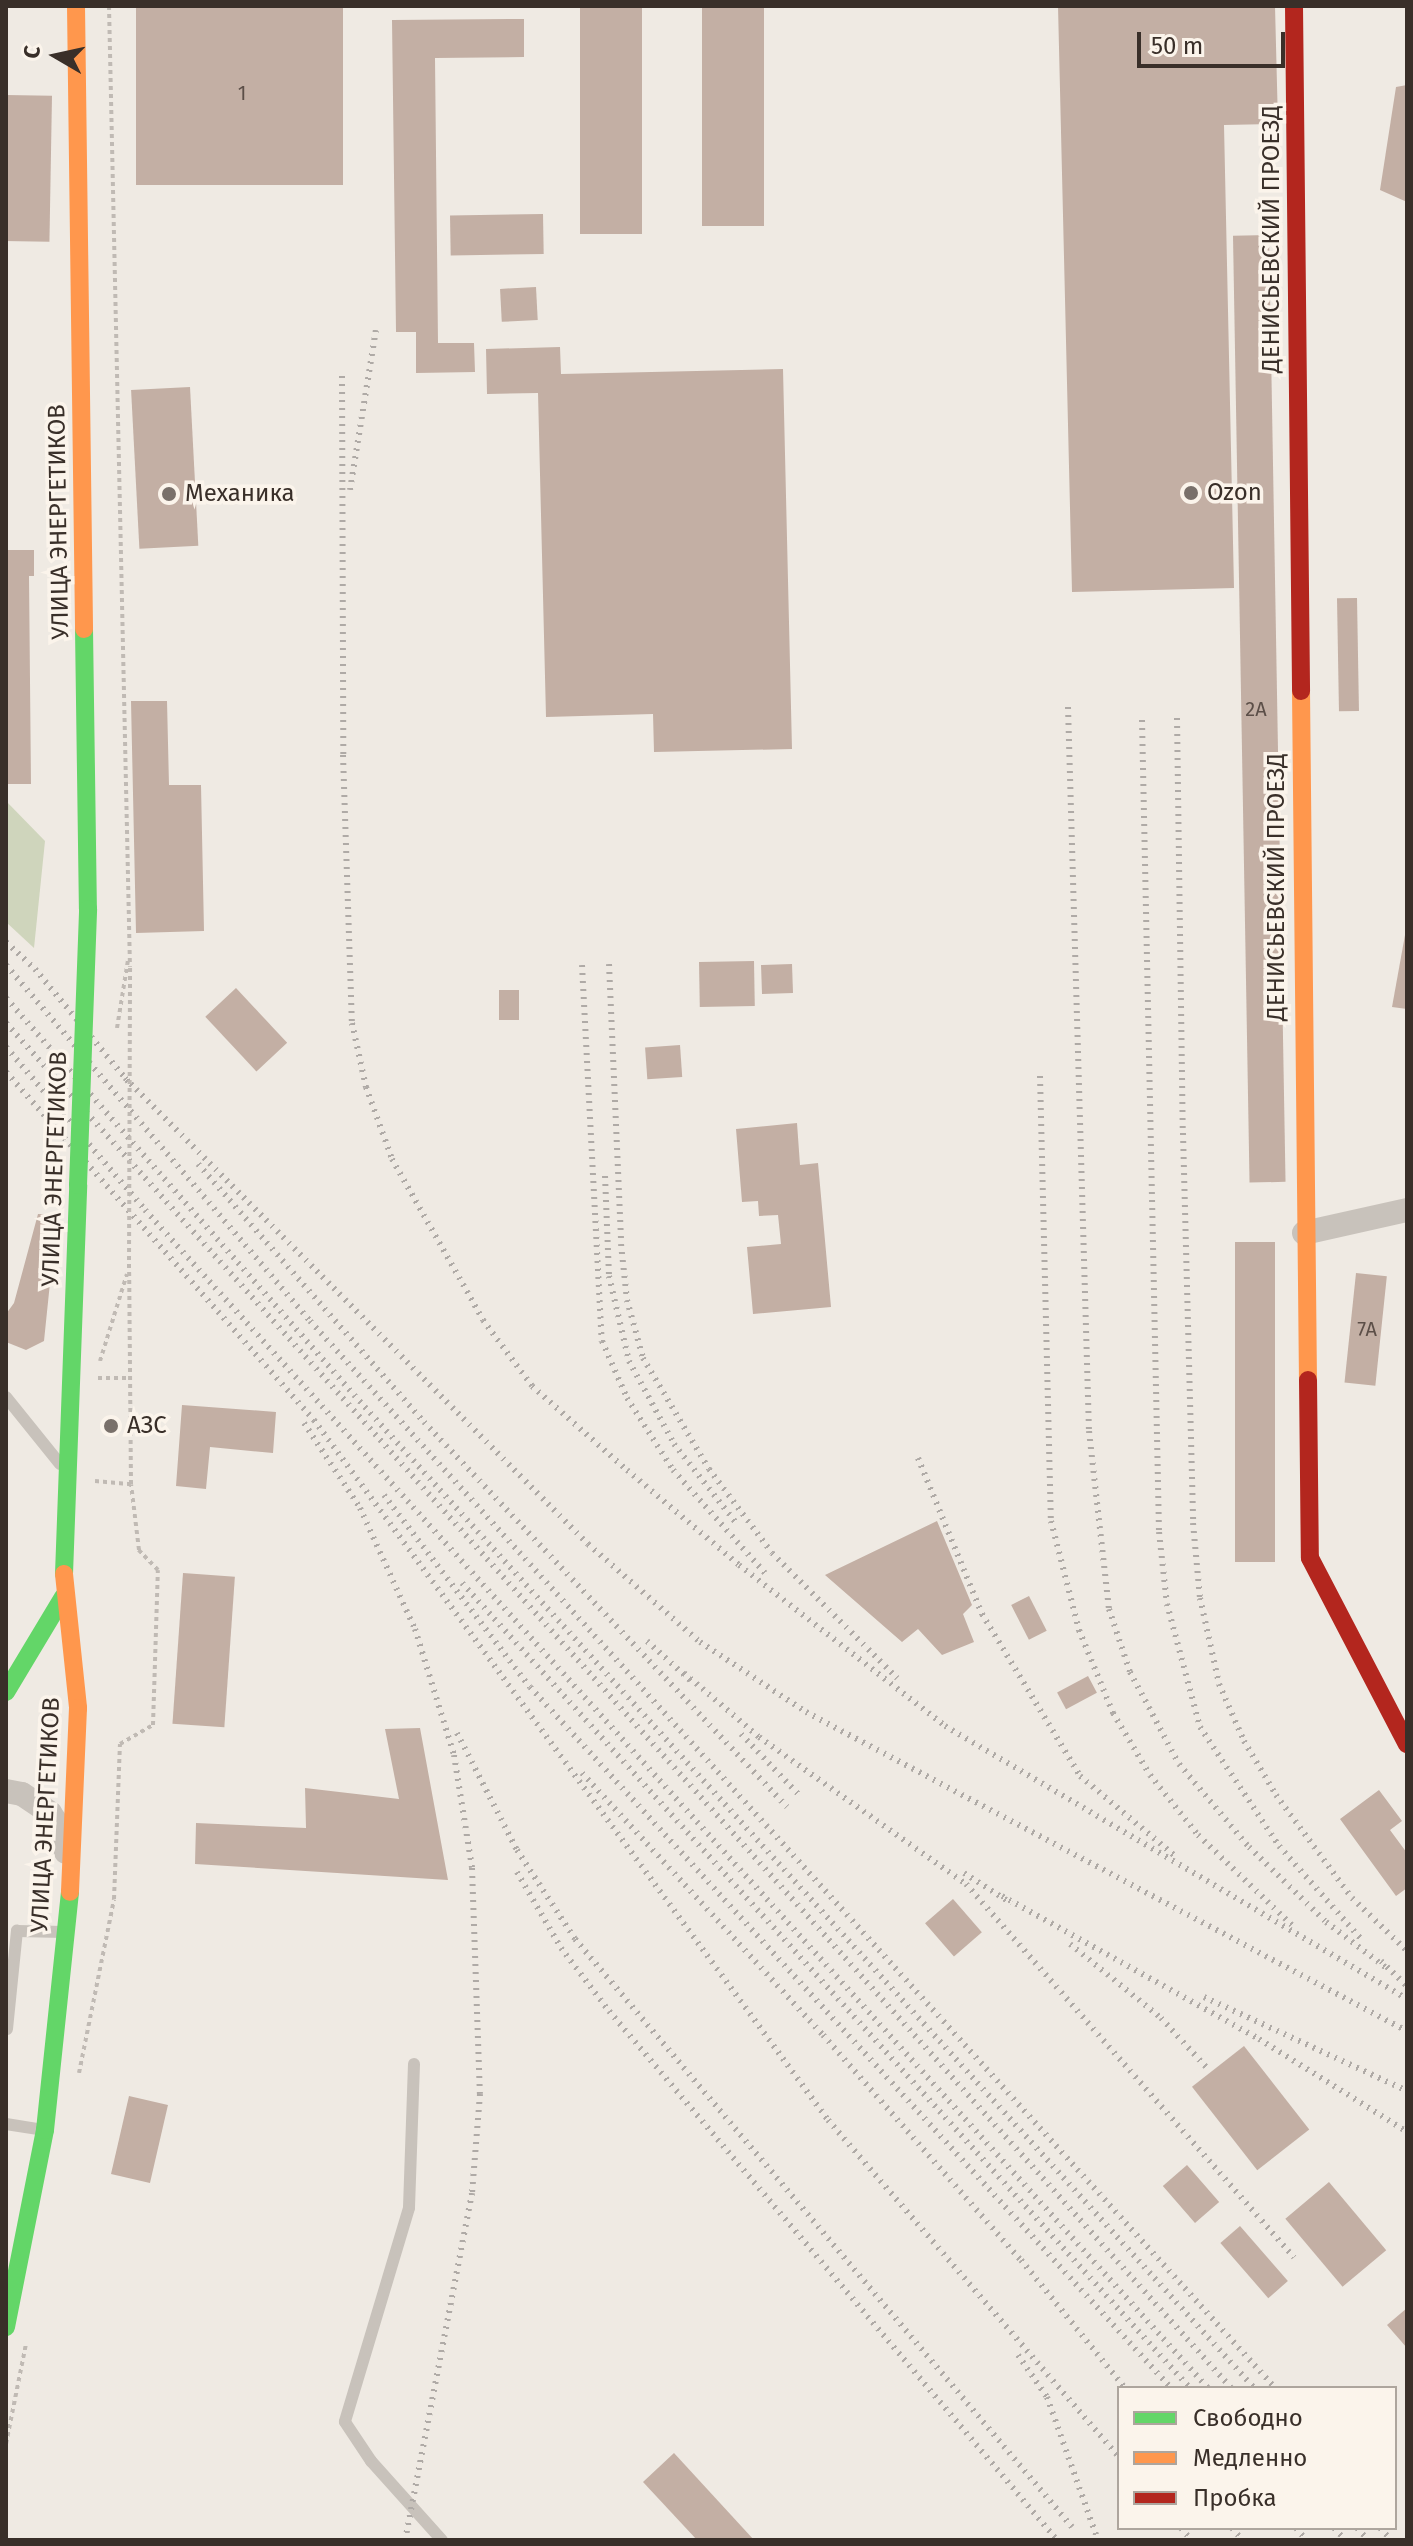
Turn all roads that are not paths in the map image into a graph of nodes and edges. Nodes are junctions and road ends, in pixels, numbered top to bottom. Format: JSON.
{"nodes":[{"id":1,"x":76,"y":6,"type":"edge"},
{"id":2,"x":1294,"y":6,"type":"edge"},
{"id":3,"x":1407,"y":1210,"type":"edge"},
{"id":4,"x":1304,"y":1233,"type":"junction"},
{"id":5,"x":6,"y":1397,"type":"edge"},
{"id":6,"x":69,"y":1476,"type":"junction"},
{"id":7,"x":63,"y":1597,"type":"junction"},
{"id":8,"x":6,"y":1671,"type":"edge"},
{"id":9,"x":6,"y":1692,"type":"edge"},
{"id":10,"x":1407,"y":1744,"type":"edge"},
{"id":11,"x":6,"y":1791,"type":"edge"},
{"id":12,"x":70,"y":1887,"type":"junction"},
{"id":13,"x":65,"y":1932,"type":"junction"},
{"id":14,"x":7,"y":2029,"type":"edge"},
{"id":15,"x":414,"y":2064,"type":"dead end"},
{"id":16,"x":6,"y":2124,"type":"edge"},
{"id":17,"x":45,"y":2130,"type":"junction"},
{"id":18,"x":6,"y":2327,"type":"edge"},
{"id":19,"x":442,"y":2540,"type":"edge"}],
"edges":[{"from":1,"to":6,"type":"street","name":"УЛИЦА ЭНЕРГЕТИКОВ","bridge":true},
{"from":2,"to":4,"type":"street","name":"ДЕНИСЬЕВСКИЙ ПРОЕЗД"},
{"from":3,"to":4,"type":"street"},
{"from":4,"to":10,"type":"street","name":"ДЕНИСЬЕВСКИЙ ПРОЕЗД"},
{"from":5,"to":6,"type":"lane"},
{"from":6,"to":7,"type":"street","name":"УЛИЦА ЭНЕРГЕТИКОВ"},
{"from":7,"to":8,"type":"street"},
{"from":7,"to":9,"type":"street"},
{"from":7,"to":12,"type":"street","name":"УЛИЦА ЭНЕРГЕТИКОВ"},
{"from":11,"to":12,"type":"street"},
{"from":12,"to":13,"type":"street","name":"УЛИЦА ЭНЕРГЕТИКОВ"},
{"from":13,"to":14,"type":"lane"},
{"from":13,"to":17,"type":"street","name":"УЛИЦА ЭНЕРГЕТИКОВ"},
{"from":15,"to":19,"type":"lane"},
{"from":16,"to":17,"type":"lane"},
{"from":17,"to":18,"type":"street","name":"УЛИЦА ЭНЕРГЕТИКОВ"}]}
